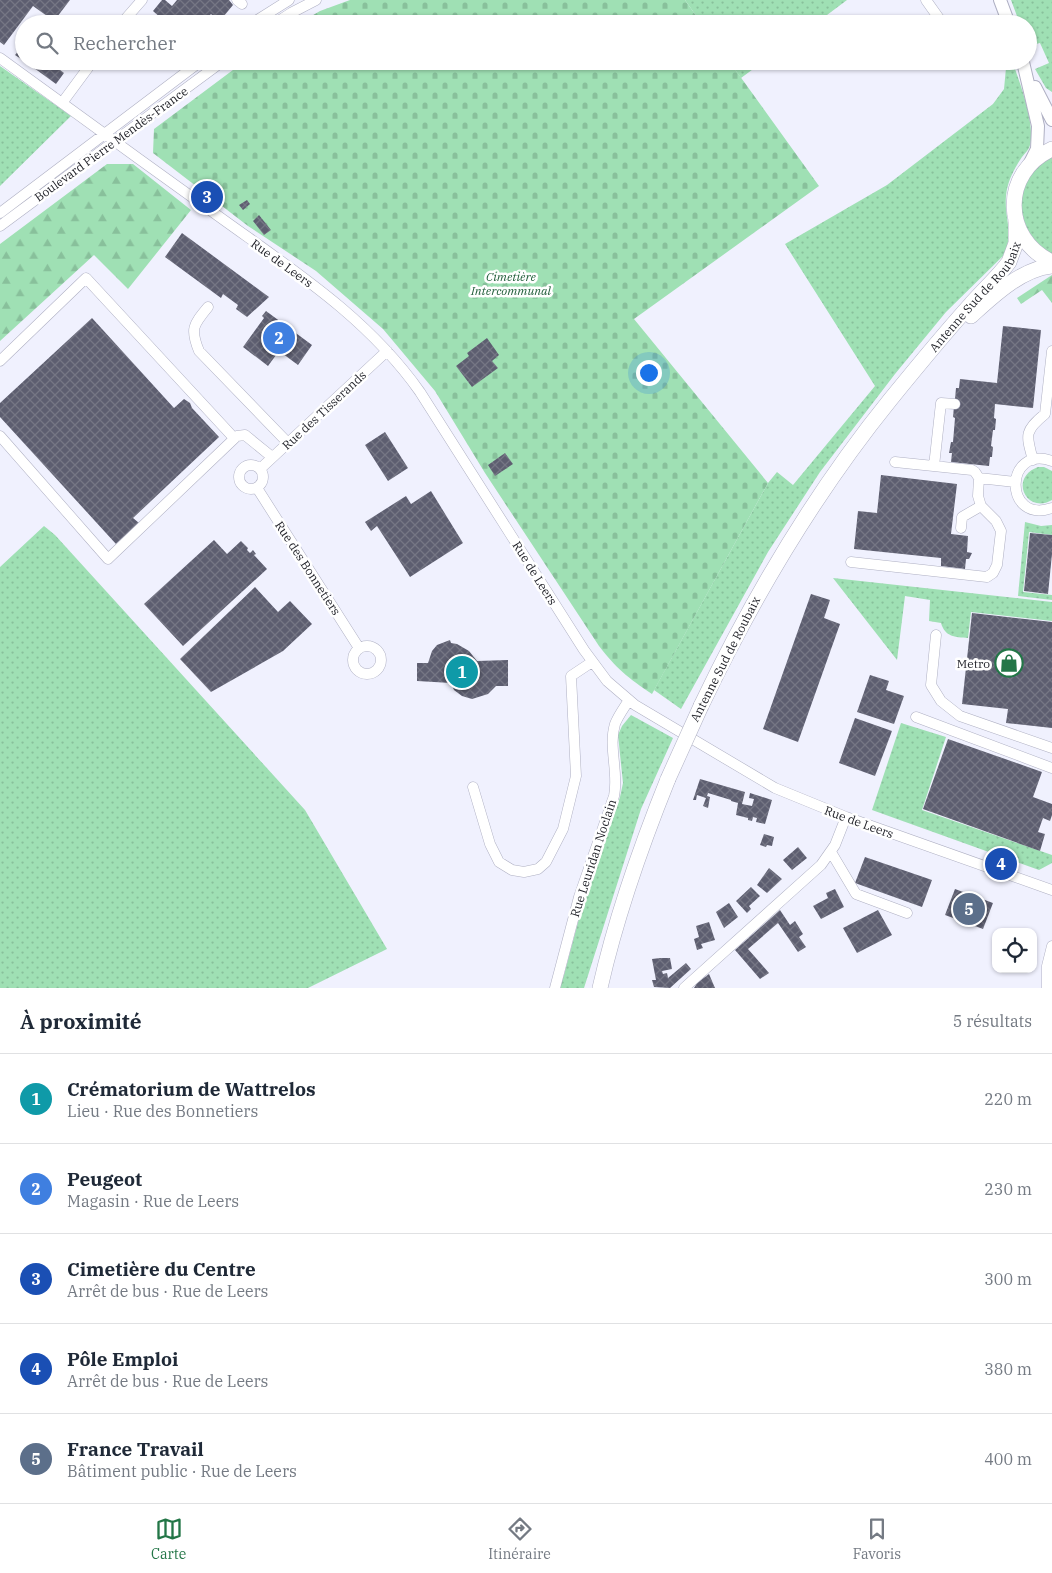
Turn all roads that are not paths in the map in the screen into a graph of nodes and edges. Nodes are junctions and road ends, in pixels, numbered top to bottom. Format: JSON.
{"nodes":[{"id":1,"x":142,"y":0,"type":"edge"},
{"id":2,"x":316,"y":0,"type":"edge"},
{"id":3,"x":926,"y":0,"type":"edge"},
{"id":4,"x":1000,"y":0,"type":"edge"},
{"id":5,"x":285,"y":1,"type":"edge"},
{"id":6,"x":291,"y":13,"type":"junction"},
{"id":7,"x":129,"y":15,"type":"edge"},
{"id":8,"x":264,"y":15,"type":"edge"},
{"id":9,"x":288,"y":15,"type":"edge"},
{"id":10,"x":937,"y":15,"type":"edge"},
{"id":11,"x":1006,"y":15,"type":"edge"},
{"id":12,"x":0,"y":58,"type":"edge"},
{"id":13,"x":15,"y":69,"type":"edge"},
{"id":14,"x":16,"y":70,"type":"edge"},
{"id":15,"x":87,"y":70,"type":"edge"},
{"id":16,"x":189,"y":70,"type":"edge"},
{"id":17,"x":211,"y":70,"type":"edge"},
{"id":18,"x":1025,"y":70,"type":"edge"},
{"id":19,"x":1027,"y":70,"type":"edge"},
{"id":20,"x":62,"y":104,"type":"junction"},
{"id":21,"x":1052,"y":120,"type":"edge"},
{"id":22,"x":104,"y":134,"type":"junction"},
{"id":23,"x":115,"y":142,"type":"junction"},
{"id":24,"x":1052,"y":149,"type":"edge"},
{"id":25,"x":1028,"y":166,"type":"junction"},
{"id":26,"x":0,"y":213,"type":"edge"},
{"id":27,"x":1016,"y":221,"type":"junction"},
{"id":28,"x":0,"y":226,"type":"edge"},
{"id":29,"x":1052,"y":264,"type":"edge"},
{"id":30,"x":208,"y":307,"type":"dead end"},
{"id":31,"x":387,"y":351,"type":"junction"},
{"id":32,"x":1052,"y":351,"type":"edge"},
{"id":33,"x":0,"y":361,"type":"edge"},
{"id":34,"x":919,"y":366,"type":"junction"},
{"id":35,"x":955,"y":404,"type":"dead end"},
{"id":36,"x":0,"y":436,"type":"edge"},
{"id":37,"x":234,"y":438,"type":"junction"},
{"id":38,"x":288,"y":443,"type":"junction"},
{"id":39,"x":272,"y":458,"type":"junction"},
{"id":40,"x":1032,"y":460,"type":"junction"},
{"id":41,"x":1052,"y":461,"type":"edge"},
{"id":42,"x":895,"y":462,"type":"dead end"},
{"id":43,"x":934,"y":466,"type":"junction"},
{"id":44,"x":260,"y":468,"type":"junction"},
{"id":45,"x":980,"y":478,"type":"junction"},
{"id":46,"x":1015,"y":482,"type":"junction"},
{"id":47,"x":256,"y":488,"type":"junction"},
{"id":48,"x":981,"y":506,"type":"junction"},
{"id":49,"x":1052,"y":508,"type":"edge"},
{"id":50,"x":961,"y":528,"type":"dead end"},
{"id":51,"x":851,"y":562,"type":"dead end"},
{"id":52,"x":936,"y":635,"type":"dead end"},
{"id":53,"x":359,"y":648,"type":"dead end"},
{"id":54,"x":592,"y":662,"type":"junction"},
{"id":55,"x":629,"y":700,"type":"junction"},
{"id":56,"x":916,"y":717,"type":"dead end"},
{"id":57,"x":1052,"y":748,"type":"edge"},
{"id":58,"x":1052,"y":768,"type":"edge"},
{"id":59,"x":473,"y":787,"type":"dead end"},
{"id":60,"x":846,"y":818,"type":"junction"},
{"id":61,"x":831,"y":852,"type":"junction"},
{"id":62,"x":1052,"y":890,"type":"edge"},
{"id":63,"x":907,"y":913,"type":"dead end"},
{"id":64,"x":1052,"y":946,"type":"edge"},
{"id":65,"x":555,"y":988,"type":"edge"},
{"id":66,"x":600,"y":988,"type":"edge"},
{"id":67,"x":684,"y":988,"type":"edge"},
{"id":68,"x":1048,"y":988,"type":"edge"}],
"edges":[{"from":1,"to":7,"type":"street"},
{"from":2,"to":6,"type":"street"},
{"from":3,"to":10,"type":"street"},
{"from":4,"to":11,"type":"main road"},
{"from":5,"to":6,"type":"street"},
{"from":5,"to":8,"type":"street"},
{"from":6,"to":9,"type":"street"},
{"from":12,"to":13,"type":"street","name":"Rue de Leers"},
{"from":14,"to":20,"type":"street","name":"Rue de Leers"},
{"from":15,"to":20,"type":"street"},
{"from":16,"to":22,"type":"street","name":"Boulevard Pierre Mendès-France"},
{"from":17,"to":23,"type":"street","name":"Boulevard Pierre Mendès-France"},
{"from":18,"to":25,"type":"main road"},
{"from":19,"to":21,"type":"main road"},
{"from":20,"to":22,"type":"street","name":"Rue de Leers"},
{"from":22,"to":23,"type":"street","name":"Rue de Leers"},
{"from":22,"to":26,"type":"street","name":"Boulevard Pierre Mendès-France"},
{"from":23,"to":28,"type":"street","name":"Boulevard Pierre Mendès-France"},
{"from":23,"to":31,"type":"street","name":"Rue de Leers"},
{"from":24,"to":25,"type":"highway"},
{"from":25,"to":27,"type":"highway","name":"Antenne Sud de Roubaix"},
{"from":27,"to":29,"type":"highway"},
{"from":27,"to":34,"type":"highway","name":"Antenne Sud de Roubaix"},
{"from":29,"to":34,"type":"highway","name":"Antenne Sud de Roubaix"},
{"from":30,"to":38,"type":"street"},
{"from":31,"to":38,"type":"street","name":"Rue des Tisserands"},
{"from":31,"to":54,"type":"street","name":"Rue de Leers"},
{"from":32,"to":40,"type":"street"},
{"from":33,"to":37,"type":"street"},
{"from":34,"to":66,"type":"highway","name":"Antenne Sud de Roubaix","bridge":true},
{"from":35,"to":43,"type":"street"},
{"from":36,"to":37,"type":"street"},
{"from":37,"to":39,"type":"street"},
{"from":38,"to":39,"type":"street","name":"Rue des Tisserands"},
{"from":39,"to":44,"type":"street","name":"Rue des Tisserands"},
{"from":40,"to":41,"type":"street"},
{"from":40,"to":46,"type":"street"},
{"from":42,"to":43,"type":"street"},
{"from":43,"to":45,"type":"street"},
{"from":44,"to":47,"type":"street"},
{"from":44,"to":47,"type":"street","name":"Rue des Tisserands"},
{"from":45,"to":46,"type":"street"},
{"from":45,"to":48,"type":"street"},
{"from":46,"to":49,"type":"street"},
{"from":47,"to":53,"type":"street","name":"Rue des Bonnetiers"},
{"from":48,"to":50,"type":"street"},
{"from":48,"to":51,"type":"street"},
{"from":52,"to":57,"type":"street"},
{"from":54,"to":55,"type":"street","name":"Rue de Leers"},
{"from":54,"to":59,"type":"street"},
{"from":55,"to":60,"type":"street","name":"Rue de Leers"},
{"from":55,"to":65,"type":"street","name":"Rue Leuridan Noclain"},
{"from":56,"to":58,"type":"street"},
{"from":60,"to":61,"type":"street"},
{"from":60,"to":62,"type":"street","name":"Rue de Leers"},
{"from":61,"to":63,"type":"street"},
{"from":61,"to":67,"type":"street"},
{"from":64,"to":68,"type":"street"}]}
